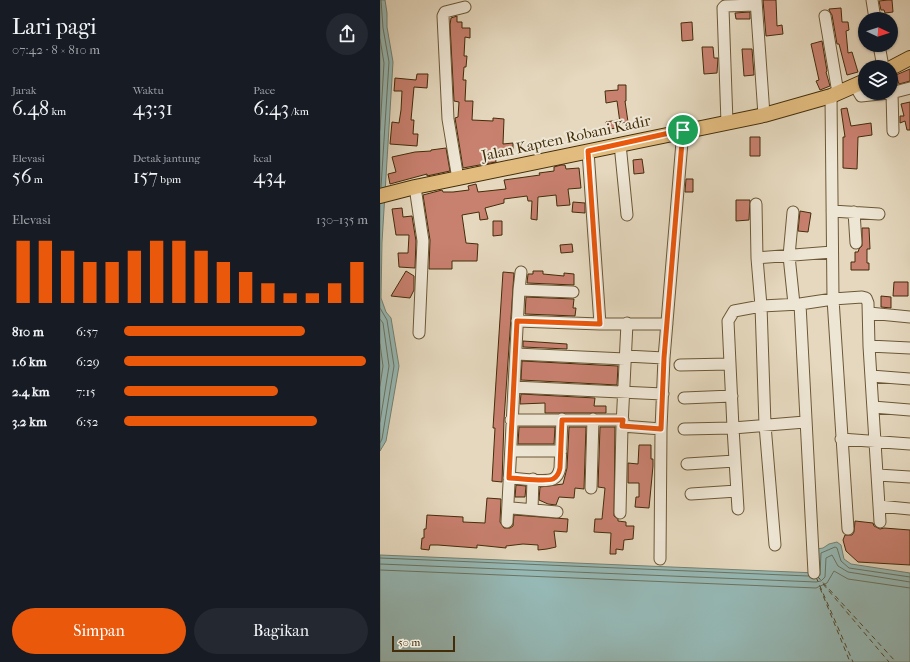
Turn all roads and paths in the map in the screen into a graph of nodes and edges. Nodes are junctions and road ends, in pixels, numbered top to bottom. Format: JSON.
{"nodes":[{"id":1,"x":872,"y":0,"type":"edge"},
{"id":2,"x":756,"y":2,"type":"edge"},
{"id":3,"x":465,"y":7,"type":"dead end"},
{"id":4,"x":874,"y":12,"type":"edge"},
{"id":5,"x":825,"y":16,"type":"dead end"},
{"id":6,"x":910,"y":58,"type":"edge"},
{"id":7,"x":898,"y":64,"type":"edge"},
{"id":8,"x":858,"y":85,"type":"edge"},
{"id":9,"x":910,"y":88,"type":"edge"},
{"id":10,"x":898,"y":91,"type":"edge"},
{"id":11,"x":835,"y":95,"type":"junction"},
{"id":12,"x":891,"y":100,"type":"edge"},
{"id":13,"x":764,"y":115,"type":"junction"},
{"id":14,"x":726,"y":123,"type":"junction"},
{"id":15,"x":683,"y":130,"type":"junction"},
{"id":16,"x":893,"y":131,"type":"dead end"},
{"id":17,"x":620,"y":144,"type":"junction"},
{"id":18,"x":588,"y":151,"type":"junction"},
{"id":19,"x":458,"y":178,"type":"junction"},
{"id":20,"x":415,"y":187,"type":"junction"},
{"id":21,"x":385,"y":194,"type":"edge"},
{"id":22,"x":756,"y":204,"type":"dead end"},
{"id":23,"x":832,"y":211,"type":"junction"},
{"id":24,"x":793,"y":212,"type":"dead end"},
{"id":25,"x":854,"y":212,"type":"junction"},
{"id":26,"x":879,"y":214,"type":"dead end"},
{"id":27,"x":627,"y":215,"type":"dead end"},
{"id":28,"x":856,"y":243,"type":"dead end"},
{"id":29,"x":832,"y":252,"type":"junction"},
{"id":30,"x":789,"y":256,"type":"junction"},
{"id":31,"x":757,"y":258,"type":"junction"},
{"id":32,"x":521,"y":272,"type":"dead end"},
{"id":33,"x":519,"y":290,"type":"junction"},
{"id":34,"x":573,"y":292,"type":"dead end"},
{"id":35,"x":833,"y":299,"type":"junction"},
{"id":36,"x":797,"y":304,"type":"junction"},
{"id":37,"x":761,"y":306,"type":"junction"},
{"id":38,"x":869,"y":313,"type":"junction"},
{"id":39,"x":910,"y":316,"type":"edge"},
{"id":40,"x":517,"y":321,"type":"junction"},
{"id":41,"x":628,"y":323,"type":"junction"},
{"id":42,"x":600,"y":324,"type":"junction"},
{"id":43,"x":667,"y":324,"type":"junction"},
{"id":44,"x":419,"y":333,"type":"dead end"},
{"id":45,"x":869,"y":346,"type":"junction"},
{"id":46,"x":910,"y":348,"type":"edge"},
{"id":47,"x":516,"y":354,"type":"junction"},
{"id":48,"x":626,"y":357,"type":"junction"},
{"id":49,"x":664,"y":358,"type":"junction"},
{"id":50,"x":730,"y":364,"type":"junction"},
{"id":51,"x":680,"y":365,"type":"dead end"},
{"id":52,"x":871,"y":376,"type":"junction"},
{"id":53,"x":910,"y":379,"type":"edge"},
{"id":54,"x":514,"y":387,"type":"junction"},
{"id":55,"x":624,"y":391,"type":"junction"},
{"id":56,"x":663,"y":394,"type":"junction"},
{"id":57,"x":732,"y":396,"type":"junction"},
{"id":58,"x":684,"y":398,"type":"dead end"},
{"id":59,"x":873,"y":407,"type":"junction"},
{"id":60,"x":910,"y":410,"type":"edge"},
{"id":61,"x":593,"y":419,"type":"junction"},
{"id":62,"x":511,"y":420,"type":"junction"},
{"id":63,"x":562,"y":420,"type":"junction"},
{"id":64,"x":805,"y":422,"type":"junction"},
{"id":65,"x":623,"y":423,"type":"junction"},
{"id":66,"x":765,"y":425,"type":"junction"},
{"id":67,"x":733,"y":428,"type":"junction"},
{"id":68,"x":661,"y":429,"type":"junction"},
{"id":69,"x":684,"y":429,"type":"dead end"},
{"id":70,"x":841,"y":439,"type":"junction"},
{"id":71,"x":875,"y":442,"type":"junction"},
{"id":72,"x":910,"y":444,"type":"edge"},
{"id":73,"x":511,"y":451,"type":"junction"},
{"id":74,"x":561,"y":451,"type":"junction"},
{"id":75,"x":735,"y":461,"type":"junction"},
{"id":76,"x":687,"y":464,"type":"dead end"},
{"id":77,"x":878,"y":475,"type":"junction"},
{"id":78,"x":509,"y":478,"type":"junction"},
{"id":79,"x":910,"y":478,"type":"edge"},
{"id":80,"x":533,"y":479,"type":"junction"},
{"id":81,"x":591,"y":488,"type":"dead end"},
{"id":82,"x":737,"y":491,"type":"junction"},
{"id":83,"x":691,"y":494,"type":"dead end"},
{"id":84,"x":879,"y":506,"type":"junction"},
{"id":85,"x":512,"y":508,"type":"dead end"},
{"id":86,"x":738,"y":509,"type":"dead end"},
{"id":87,"x":910,"y":509,"type":"edge"},
{"id":88,"x":532,"y":510,"type":"junction"},
{"id":89,"x":557,"y":512,"type":"dead end"},
{"id":90,"x":620,"y":513,"type":"dead end"},
{"id":91,"x":507,"y":522,"type":"dead end"},
{"id":92,"x":880,"y":522,"type":"dead end"},
{"id":93,"x":848,"y":529,"type":"dead end"},
{"id":94,"x":776,"y":545,"type":"dead end"},
{"id":95,"x":660,"y":559,"type":"dead end"},
{"id":96,"x":814,"y":573,"type":"dead end"}],
"edges":[{"from":1,"to":4,"type":"street"},
{"from":2,"to":13,"type":"street"},
{"from":2,"to":14,"type":"street"},
{"from":3,"to":19,"type":"street"},
{"from":5,"to":11,"type":"street"},
{"from":6,"to":7,"type":"main road"},
{"from":8,"to":11,"type":"main road","name":"Jalan Kapten Robani Kadir"},
{"from":9,"to":10,"type":"street"},
{"from":11,"to":13,"type":"main road","name":"Jalan Kapten Robani Kadir"},
{"from":11,"to":23,"type":"street"},
{"from":12,"to":16,"type":"street"},
{"from":13,"to":14,"type":"main road","name":"Jalan Kapten Robani Kadir"},
{"from":14,"to":15,"type":"main road","name":"Jalan Kapten Robani Kadir"},
{"from":15,"to":17,"type":"main road","name":"Jalan Kapten Robani Kadir"},
{"from":15,"to":43,"type":"street"},
{"from":17,"to":18,"type":"main road","name":"Jalan Kapten Robani Kadir"},
{"from":17,"to":27,"type":"street"},
{"from":18,"to":19,"type":"main road","name":"Jalan Kapten Robani Kadir"},
{"from":18,"to":42,"type":"street"},
{"from":19,"to":20,"type":"main road","name":"Jalan Kapten Robani Kadir"},
{"from":20,"to":21,"type":"main road","name":"Jalan Kapten Robani Kadir"},
{"from":20,"to":44,"type":"street"},
{"from":22,"to":31,"type":"street"},
{"from":23,"to":25,"type":"street"},
{"from":23,"to":29,"type":"street"},
{"from":24,"to":30,"type":"street"},
{"from":25,"to":26,"type":"street"},
{"from":25,"to":28,"type":"street"},
{"from":29,"to":30,"type":"street"},
{"from":29,"to":35,"type":"street"},
{"from":30,"to":31,"type":"street"},
{"from":30,"to":36,"type":"street"},
{"from":31,"to":37,"type":"street"},
{"from":32,"to":33,"type":"street"},
{"from":33,"to":34,"type":"street"},
{"from":33,"to":40,"type":"street"},
{"from":35,"to":36,"type":"street"},
{"from":35,"to":38,"type":"street"},
{"from":35,"to":70,"type":"street"},
{"from":36,"to":37,"type":"street"},
{"from":36,"to":64,"type":"street"},
{"from":37,"to":50,"type":"street"},
{"from":37,"to":66,"type":"street"},
{"from":38,"to":39,"type":"street"},
{"from":38,"to":45,"type":"street"},
{"from":40,"to":42,"type":"street"},
{"from":40,"to":47,"type":"street"},
{"from":41,"to":42,"type":"street"},
{"from":41,"to":43,"type":"street"},
{"from":41,"to":48,"type":"street"},
{"from":43,"to":49,"type":"street"},
{"from":45,"to":46,"type":"street"},
{"from":45,"to":52,"type":"street"},
{"from":47,"to":48,"type":"street"},
{"from":47,"to":54,"type":"street"},
{"from":48,"to":49,"type":"street"},
{"from":48,"to":55,"type":"street"},
{"from":49,"to":56,"type":"street"},
{"from":50,"to":51,"type":"street"},
{"from":50,"to":57,"type":"street"},
{"from":52,"to":53,"type":"street"},
{"from":52,"to":59,"type":"street"},
{"from":54,"to":55,"type":"street"},
{"from":54,"to":62,"type":"street"},
{"from":55,"to":56,"type":"street"},
{"from":55,"to":65,"type":"street"},
{"from":56,"to":68,"type":"street"},
{"from":57,"to":58,"type":"street"},
{"from":57,"to":67,"type":"street"},
{"from":59,"to":60,"type":"street"},
{"from":59,"to":71,"type":"street"},
{"from":61,"to":63,"type":"street"},
{"from":61,"to":65,"type":"street"},
{"from":61,"to":81,"type":"street"},
{"from":62,"to":63,"type":"street"},
{"from":62,"to":73,"type":"street"},
{"from":63,"to":74,"type":"street"},
{"from":64,"to":66,"type":"street"},
{"from":64,"to":96,"type":"street"},
{"from":65,"to":68,"type":"street"},
{"from":65,"to":90,"type":"street"},
{"from":66,"to":67,"type":"street"},
{"from":66,"to":94,"type":"street"},
{"from":67,"to":69,"type":"street"},
{"from":67,"to":75,"type":"street"},
{"from":68,"to":95,"type":"street"},
{"from":70,"to":71,"type":"street"},
{"from":70,"to":93,"type":"street"},
{"from":71,"to":72,"type":"street"},
{"from":71,"to":77,"type":"street"},
{"from":73,"to":74,"type":"street"},
{"from":73,"to":78,"type":"street"},
{"from":74,"to":80,"type":"street"},
{"from":75,"to":76,"type":"street"},
{"from":75,"to":82,"type":"street"},
{"from":77,"to":79,"type":"street"},
{"from":77,"to":84,"type":"street"},
{"from":78,"to":80,"type":"street"},
{"from":78,"to":91,"type":"street"},
{"from":80,"to":88,"type":"street"},
{"from":82,"to":83,"type":"street"},
{"from":82,"to":86,"type":"street"},
{"from":84,"to":87,"type":"street"},
{"from":84,"to":92,"type":"street"},
{"from":85,"to":88,"type":"street"},
{"from":88,"to":89,"type":"street"}]}
